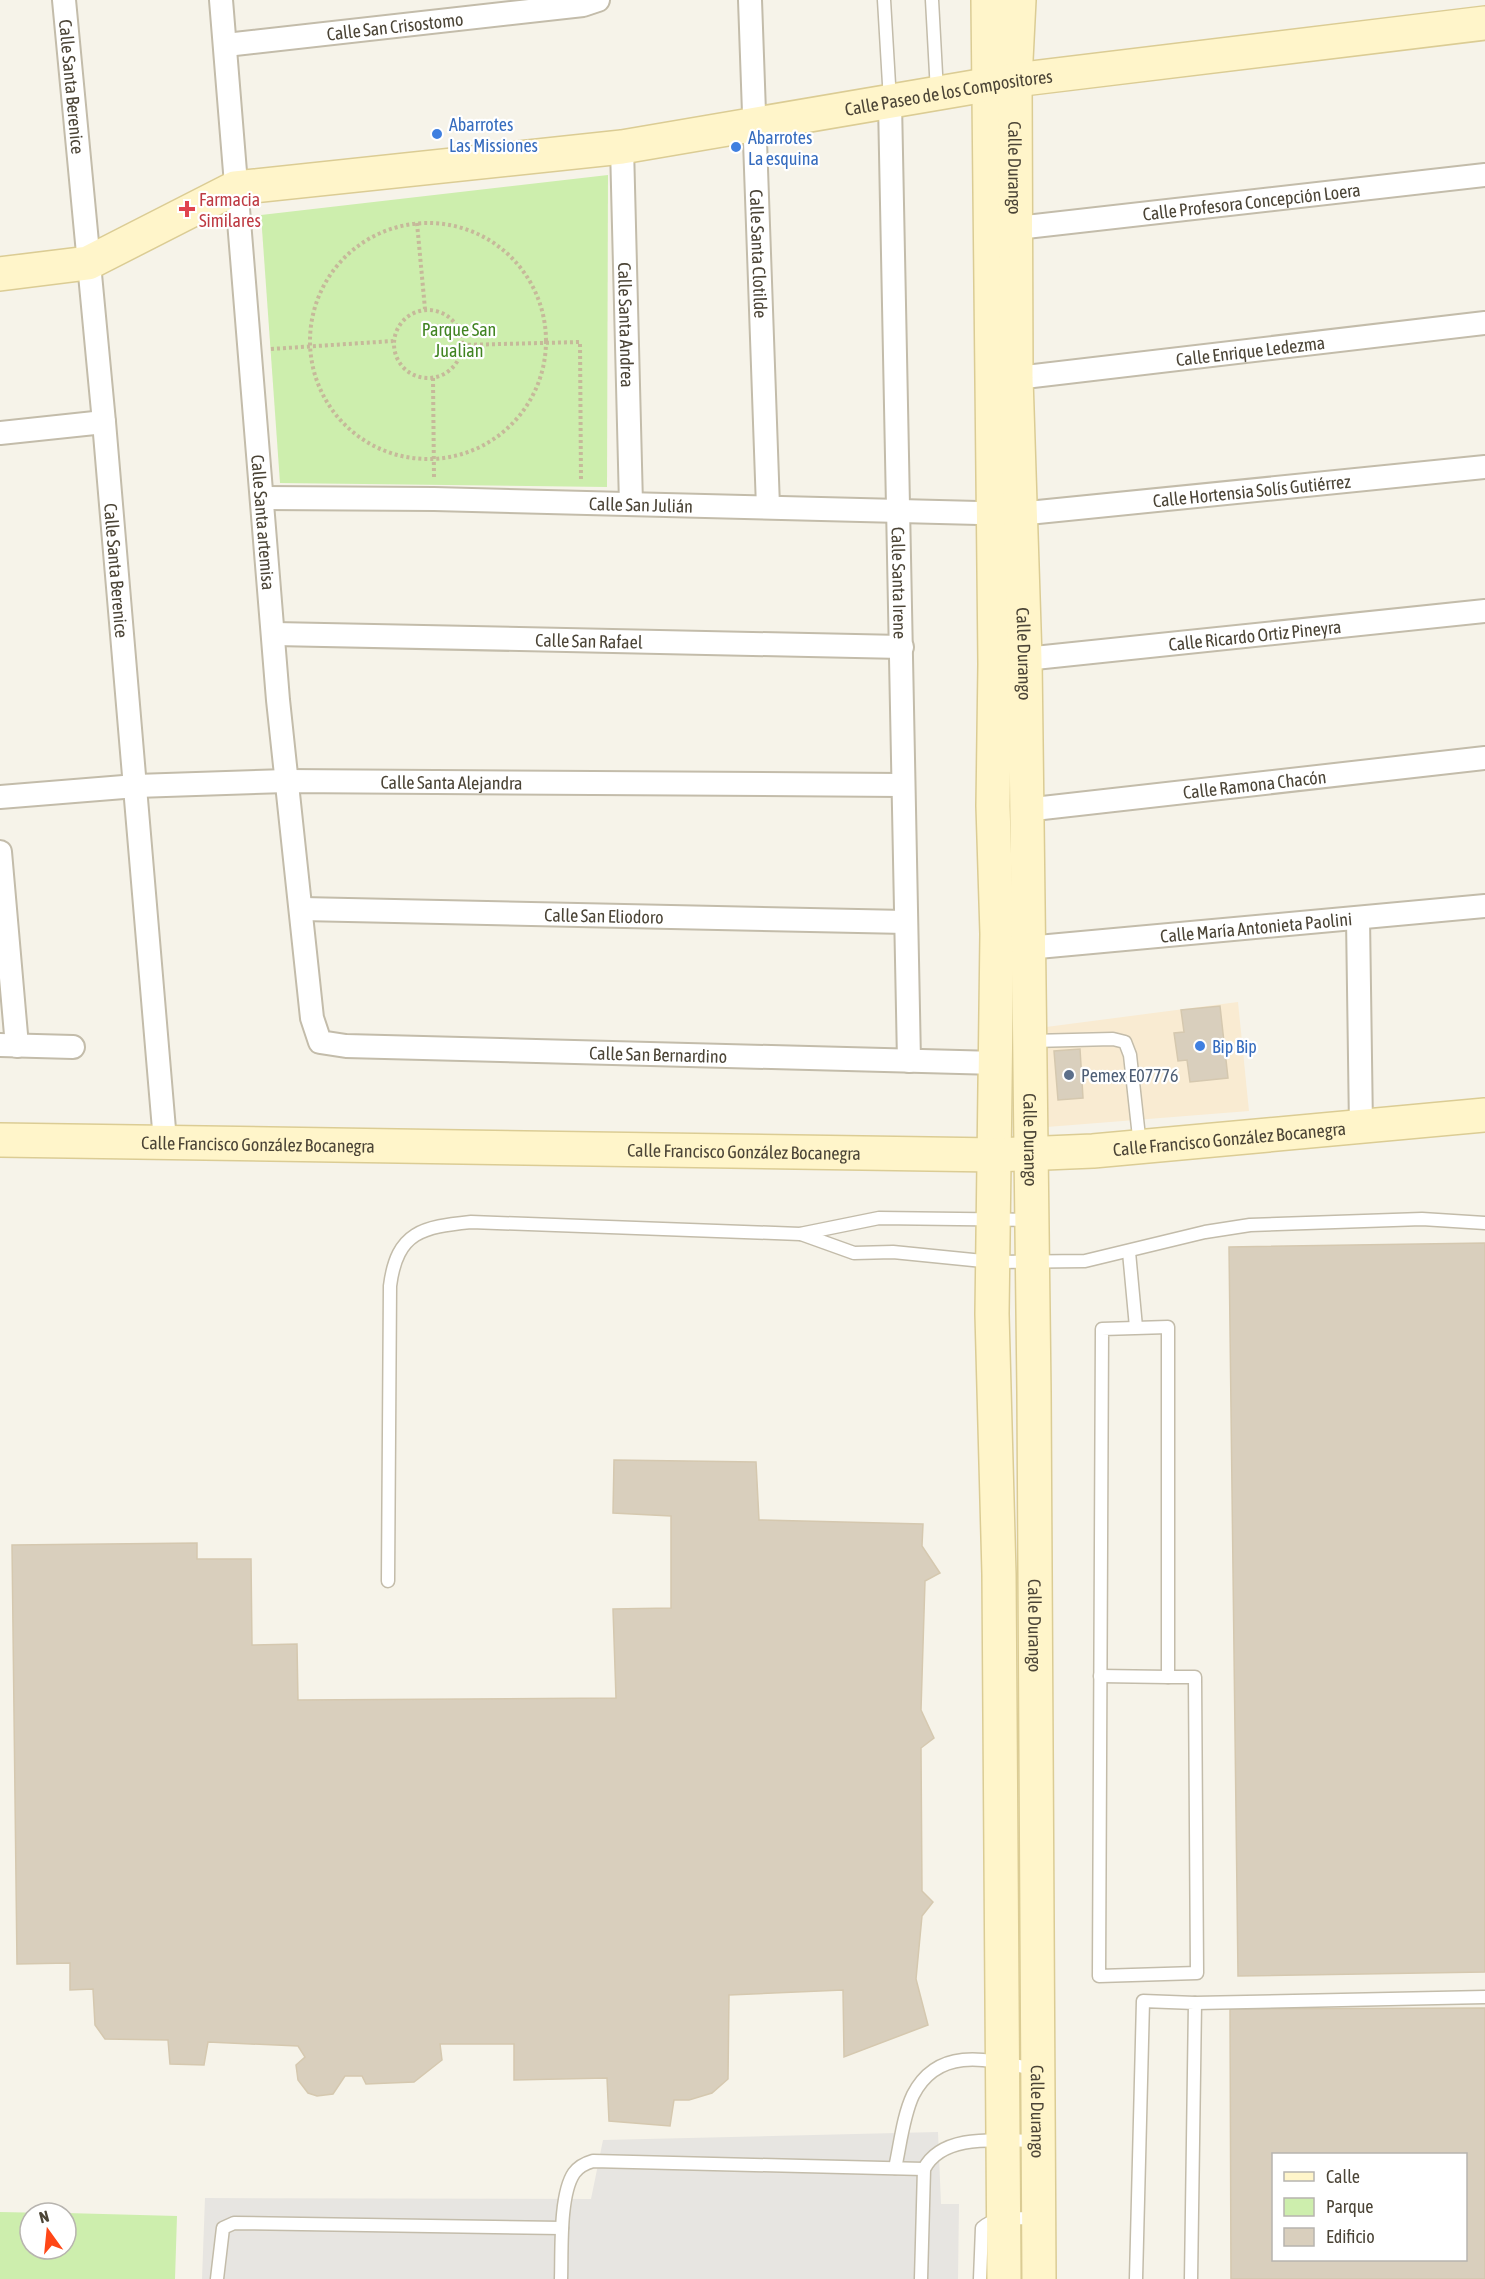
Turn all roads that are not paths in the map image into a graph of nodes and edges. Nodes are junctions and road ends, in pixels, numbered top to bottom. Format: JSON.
{"nodes":[{"id":1,"x":64,"y":0,"type":"edge"},
{"id":2,"x":221,"y":0,"type":"edge"},
{"id":3,"x":598,"y":0,"type":"edge"},
{"id":4,"x":750,"y":0,"type":"edge"},
{"id":5,"x":884,"y":0,"type":"edge"},
{"id":6,"x":932,"y":0,"type":"edge"},
{"id":7,"x":988,"y":0,"type":"edge"},
{"id":8,"x":1019,"y":0,"type":"edge"},
{"id":9,"x":1485,"y":23,"type":"edge"},
{"id":10,"x":226,"y":45,"type":"junction"},
{"id":11,"x":1001,"y":82,"type":"junction"},
{"id":12,"x":937,"y":94,"type":"junction"},
{"id":13,"x":890,"y":103,"type":"junction"},
{"id":14,"x":756,"y":124,"type":"junction"},
{"id":15,"x":622,"y":147,"type":"junction"},
{"id":16,"x":1485,"y":175,"type":"edge"},
{"id":17,"x":235,"y":188,"type":"junction"},
{"id":18,"x":1017,"y":228,"type":"junction"},
{"id":19,"x":88,"y":264,"type":"junction"},
{"id":20,"x":0,"y":274,"type":"edge"},
{"id":21,"x":1485,"y":324,"type":"edge"},
{"id":22,"x":1016,"y":378,"type":"junction"},
{"id":23,"x":104,"y":422,"type":"junction"},
{"id":24,"x":0,"y":432,"type":"edge"},
{"id":25,"x":1485,"y":467,"type":"edge"},
{"id":26,"x":263,"y":498,"type":"junction"},
{"id":27,"x":631,"y":504,"type":"junction"},
{"id":28,"x":768,"y":507,"type":"junction"},
{"id":29,"x":897,"y":512,"type":"junction"},
{"id":30,"x":1006,"y":514,"type":"junction"},
{"id":31,"x":1485,"y":611,"type":"edge"},
{"id":32,"x":275,"y":634,"type":"junction"},
{"id":33,"x":902,"y":647,"type":"junction"},
{"id":34,"x":1025,"y":659,"type":"junction"},
{"id":35,"x":1485,"y":758,"type":"edge"},
{"id":36,"x":286,"y":781,"type":"junction"},
{"id":37,"x":902,"y":784,"type":"junction"},
{"id":38,"x":136,"y":786,"type":"junction"},
{"id":39,"x":0,"y":797,"type":"edge"},
{"id":40,"x":1025,"y":810,"type":"junction"},
{"id":41,"x":0,"y":852,"type":"edge"},
{"id":42,"x":1485,"y":906,"type":"edge"},
{"id":43,"x":302,"y":909,"type":"junction"},
{"id":44,"x":1358,"y":918,"type":"junction"},
{"id":45,"x":906,"y":922,"type":"junction"},
{"id":46,"x":1027,"y":948,"type":"junction"},
{"id":47,"x":1028,"y":1041,"type":"junction"},
{"id":48,"x":320,"y":1042,"type":"joint"},
{"id":49,"x":9,"y":1046,"type":"edge"},
{"id":50,"x":73,"y":1047,"type":"dead end"},
{"id":51,"x":909,"y":1062,"type":"junction"},
{"id":52,"x":997,"y":1063,"type":"junction"},
{"id":53,"x":1485,"y":1115,"type":"edge"},
{"id":54,"x":1361,"y":1126,"type":"junction"},
{"id":55,"x":0,"y":1140,"type":"edge"},
{"id":56,"x":165,"y":1141,"type":"junction"},
{"id":57,"x":1140,"y":1147,"type":"junction"},
{"id":58,"x":1029,"y":1154,"type":"junction"},
{"id":59,"x":996,"y":1155,"type":"junction"},
{"id":60,"x":994,"y":1220,"type":"junction"},
{"id":61,"x":1030,"y":1220,"type":"junction"},
{"id":62,"x":1485,"y":1222,"type":"edge"},
{"id":63,"x":800,"y":1234,"type":"junction"},
{"id":64,"x":1129,"y":1252,"type":"junction"},
{"id":65,"x":1031,"y":1261,"type":"junction"},
{"id":66,"x":993,"y":1262,"type":"junction"},
{"id":67,"x":1136,"y":1327,"type":"junction"},
{"id":68,"x":388,"y":1581,"type":"dead end"},
{"id":69,"x":1100,"y":1676,"type":"junction"},
{"id":70,"x":1168,"y":1677,"type":"junction"},
{"id":71,"x":1485,"y":1997,"type":"edge"},
{"id":72,"x":1195,"y":2003,"type":"junction"},
{"id":73,"x":1001,"y":2062,"type":"junction"},
{"id":74,"x":1039,"y":2070,"type":"junction"},
{"id":75,"x":1002,"y":2141,"type":"junction"},
{"id":76,"x":1038,"y":2141,"type":"junction"},
{"id":77,"x":896,"y":2168,"type":"junction"},
{"id":78,"x":924,"y":2169,"type":"junction"},
{"id":79,"x":1039,"y":2218,"type":"junction"},
{"id":80,"x":1003,"y":2219,"type":"junction"},
{"id":81,"x":562,"y":2228,"type":"junction"},
{"id":82,"x":217,"y":2279,"type":"edge"},
{"id":83,"x":561,"y":2279,"type":"edge"},
{"id":84,"x":921,"y":2279,"type":"edge"},
{"id":85,"x":980,"y":2279,"type":"edge"},
{"id":86,"x":1004,"y":2279,"type":"edge"},
{"id":87,"x":1039,"y":2279,"type":"edge"},
{"id":88,"x":1136,"y":2279,"type":"edge"},
{"id":89,"x":1191,"y":2279,"type":"edge"}],
"edges":[{"from":1,"to":19,"type":"street","name":"Calle Santa Berenice"},
{"from":2,"to":10,"type":"street","name":"Calle Santa artemisa"},
{"from":3,"to":10,"type":"street","name":"Calle San Crisostomo"},
{"from":4,"to":14,"type":"street","name":"Calle Santa Clotilde"},
{"from":5,"to":13,"type":"lane"},
{"from":6,"to":12,"type":"lane"},
{"from":7,"to":11,"type":"main road","name":"Calle Durango"},
{"from":8,"to":11,"type":"main road","name":"Calle Durango"},
{"from":9,"to":11,"type":"main road","name":"Calle Paseo de los Compositores"},
{"from":10,"to":17,"type":"street","name":"Calle Santa artemisa"},
{"from":11,"to":12,"type":"main road","name":"Calle Paseo de los Compositores"},
{"from":11,"to":18,"type":"main road","name":"Calle Durango"},
{"from":11,"to":30,"type":"main road","name":"Calle Durango"},
{"from":12,"to":13,"type":"main road","name":"Calle Paseo de los Compositores"},
{"from":13,"to":14,"type":"main road","name":"Calle Paseo de los Compositores"},
{"from":13,"to":29,"type":"street","name":"Calle Santa Irene"},
{"from":14,"to":15,"type":"main road","name":"Calle Paseo de los Compositores"},
{"from":14,"to":28,"type":"street","name":"Calle Santa Clotilde"},
{"from":15,"to":17,"type":"main road","name":"Calle Paseo de los Compositores"},
{"from":15,"to":27,"type":"street","name":"Calle Santa Andrea"},
{"from":16,"to":18,"type":"street","name":"Calle Profesora Concepción Loera"},
{"from":17,"to":19,"type":"main road","name":"Calle Paseo de los Compositores"},
{"from":17,"to":26,"type":"street","name":"Calle Santa artemisa"},
{"from":18,"to":22,"type":"main road","name":"Calle Durango"},
{"from":19,"to":20,"type":"main road","name":"Calle Paseo de los Compositores"},
{"from":19,"to":23,"type":"street","name":"Calle Santa Berenice"},
{"from":21,"to":22,"type":"street","name":"Calle Enrique Ledezma"},
{"from":22,"to":30,"type":"main road","name":"Calle Durango"},
{"from":23,"to":24,"type":"street"},
{"from":23,"to":38,"type":"street","name":"Calle Santa Berenice"},
{"from":25,"to":30,"type":"street","name":"Calle Hortensia Solís Gutiérrez"},
{"from":26,"to":27,"type":"street","name":"Calle San Julián"},
{"from":26,"to":32,"type":"street","name":"Calle Santa artemisa"},
{"from":27,"to":28,"type":"street","name":"Calle San Julián"},
{"from":28,"to":29,"type":"street","name":"Calle San Julián"},
{"from":29,"to":30,"type":"street","name":"Calle San Julián"},
{"from":29,"to":33,"type":"street","name":"Calle Santa Irene"},
{"from":30,"to":34,"type":"main road","name":"Calle Durango"},
{"from":30,"to":52,"type":"main road","name":"Calle Durango"},
{"from":31,"to":34,"type":"street","name":"Calle Ricardo Ortiz Pineyra"},
{"from":32,"to":33,"type":"street","name":"Calle San Rafael"},
{"from":32,"to":36,"type":"street","name":"Calle Santa artemisa"},
{"from":33,"to":37,"type":"street","name":"Calle Santa Irene"},
{"from":34,"to":40,"type":"main road","name":"Calle Durango"},
{"from":35,"to":40,"type":"street","name":"Calle Ramona Chacón"},
{"from":36,"to":37,"type":"street","name":"Calle Santa Alejandra"},
{"from":36,"to":38,"type":"street","name":"Calle Santa Alejandra"},
{"from":36,"to":43,"type":"street","name":"Calle Santa artemisa"},
{"from":37,"to":45,"type":"street","name":"Calle Santa Irene"},
{"from":38,"to":39,"type":"street","name":"Calle Santa Alejandra"},
{"from":38,"to":56,"type":"street","name":"Calle Santa Berenice"},
{"from":40,"to":46,"type":"main road","name":"Calle Durango"},
{"from":41,"to":49,"type":"street"},
{"from":42,"to":44,"type":"street","name":"Calle María Antonieta Paolini"},
{"from":43,"to":45,"type":"street","name":"Calle San Eliodoro"},
{"from":43,"to":48,"type":"street","name":"Calle Santa artemisa"},
{"from":44,"to":46,"type":"street","name":"Calle María Antonieta Paolini"},
{"from":44,"to":54,"type":"street"},
{"from":45,"to":51,"type":"street","name":"Calle Santa Irene"},
{"from":46,"to":47,"type":"main road","name":"Calle Durango"},
{"from":47,"to":57,"type":"lane"},
{"from":47,"to":58,"type":"main road","name":"Calle Durango"},
{"from":48,"to":51,"type":"street","name":"Calle San Bernardino"},
{"from":49,"to":50,"type":"street"},
{"from":51,"to":52,"type":"street","name":"Calle San Bernardino"},
{"from":52,"to":59,"type":"main road","name":"Calle Durango"},
{"from":53,"to":54,"type":"main road","name":"Calle Francisco González Bocanegra"},
{"from":54,"to":57,"type":"main road","name":"Calle Francisco González Bocanegra"},
{"from":55,"to":56,"type":"main road","name":"Calle Francisco González Bocanegra"},
{"from":56,"to":59,"type":"main road","name":"Calle Francisco González Bocanegra"},
{"from":57,"to":58,"type":"main road","name":"Calle Francisco González Bocanegra"},
{"from":58,"to":59,"type":"main road","name":"Calle Francisco González Bocanegra"},
{"from":58,"to":61,"type":"main road","name":"Calle Durango"},
{"from":59,"to":60,"type":"main road","name":"Calle Durango"},
{"from":60,"to":61,"type":"lane"},
{"from":60,"to":63,"type":"lane"},
{"from":60,"to":66,"type":"main road","name":"Calle Durango"},
{"from":61,"to":65,"type":"main road","name":"Calle Durango"},
{"from":62,"to":64,"type":"lane"},
{"from":63,"to":66,"type":"lane"},
{"from":63,"to":68,"type":"lane"},
{"from":64,"to":65,"type":"lane"},
{"from":64,"to":67,"type":"lane"},
{"from":65,"to":66,"type":"lane"},
{"from":65,"to":74,"type":"main road","name":"Calle Durango"},
{"from":66,"to":73,"type":"main road","name":"Calle Durango"},
{"from":67,"to":69,"type":"lane"},
{"from":67,"to":70,"type":"lane"},
{"from":69,"to":70,"type":"lane"},
{"from":69,"to":70,"type":"lane"},
{"from":71,"to":72,"type":"lane"},
{"from":72,"to":88,"type":"lane"},
{"from":72,"to":89,"type":"lane"},
{"from":73,"to":74,"type":"lane"},
{"from":73,"to":75,"type":"main road","name":"Calle Durango"},
{"from":73,"to":77,"type":"lane"},
{"from":74,"to":76,"type":"main road","name":"Calle Durango"},
{"from":75,"to":76,"type":"lane"},
{"from":75,"to":78,"type":"lane"},
{"from":75,"to":80,"type":"main road","name":"Calle Durango"},
{"from":76,"to":79,"type":"main road","name":"Calle Durango"},
{"from":77,"to":78,"type":"lane"},
{"from":77,"to":81,"type":"lane"},
{"from":78,"to":84,"type":"lane"},
{"from":79,"to":80,"type":"lane"},
{"from":79,"to":87,"type":"main road","name":"Calle Durango"},
{"from":80,"to":85,"type":"lane"},
{"from":80,"to":86,"type":"main road","name":"Calle Durango"},
{"from":81,"to":82,"type":"lane"},
{"from":81,"to":83,"type":"lane"}]}
